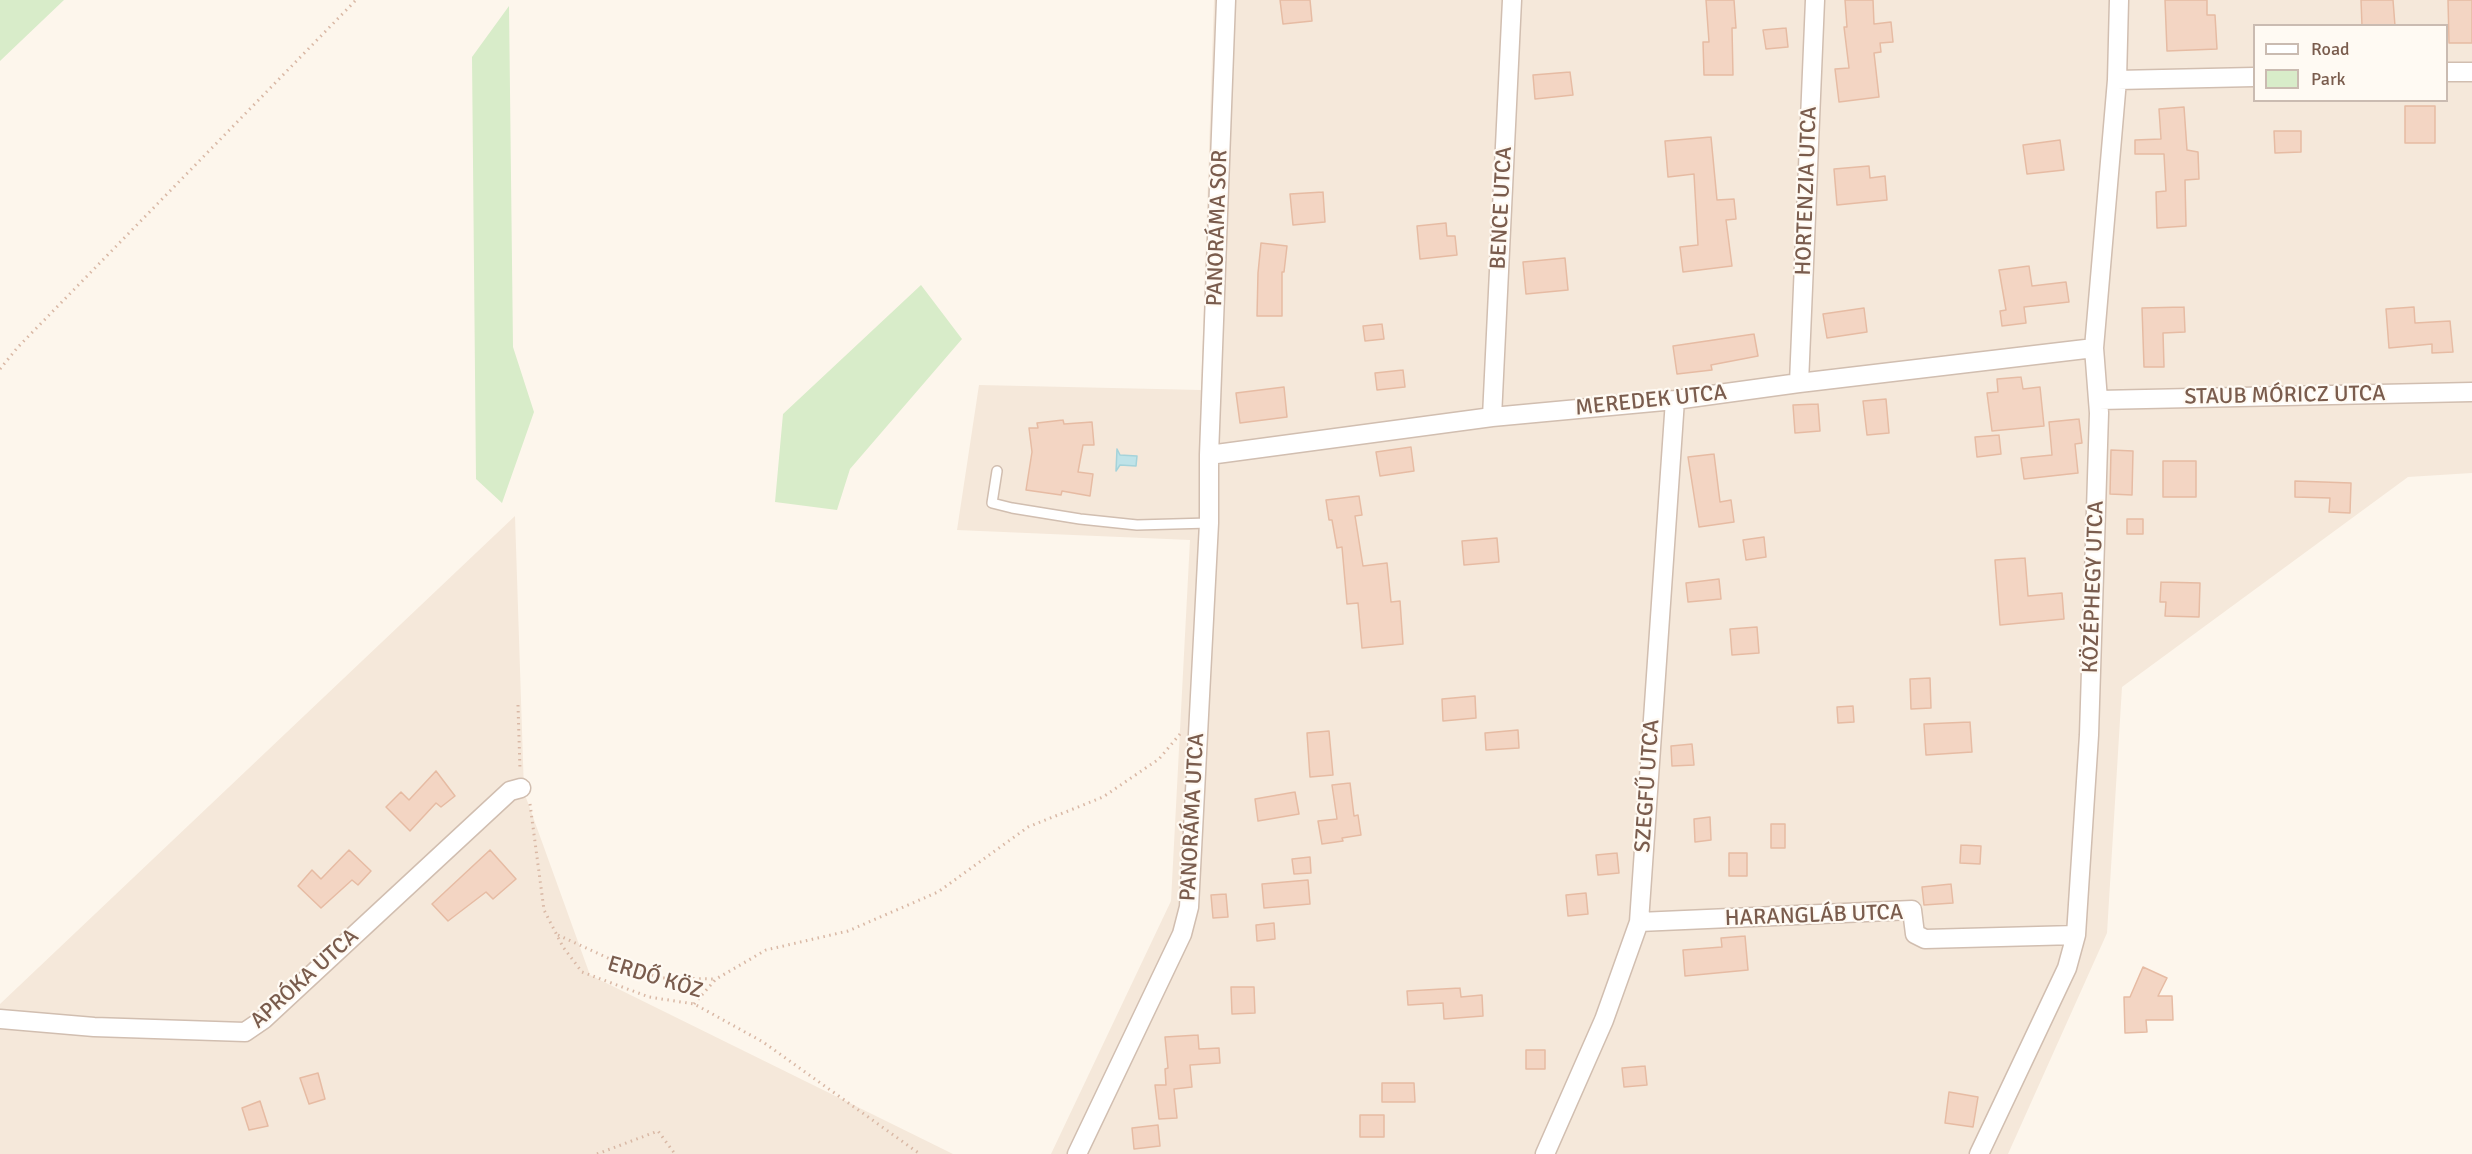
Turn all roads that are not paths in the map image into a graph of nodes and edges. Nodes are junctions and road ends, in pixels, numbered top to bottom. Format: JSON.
{"nodes":[{"id":1,"x":1226,"y":0,"type":"edge"},
{"id":2,"x":1512,"y":0,"type":"edge"},
{"id":3,"x":1815,"y":0,"type":"edge"},
{"id":4,"x":2119,"y":0,"type":"edge"},
{"id":5,"x":2448,"y":72,"type":"edge"},
{"id":6,"x":2472,"y":72,"type":"edge"},
{"id":7,"x":2253,"y":77,"type":"edge"},
{"id":8,"x":2117,"y":80,"type":"junction"},
{"id":9,"x":2094,"y":348,"type":"junction"},
{"id":10,"x":1799,"y":383,"type":"junction"},
{"id":11,"x":2472,"y":392,"type":"edge"},
{"id":12,"x":1675,"y":400,"type":"junction"},
{"id":13,"x":2099,"y":400,"type":"junction"},
{"id":14,"x":1492,"y":417,"type":"junction"},
{"id":15,"x":1209,"y":455,"type":"junction"},
{"id":16,"x":997,"y":471,"type":"dead end"},
{"id":17,"x":1209,"y":523,"type":"junction"},
{"id":18,"x":521,"y":789,"type":"road end"},
{"id":19,"x":1639,"y":922,"type":"junction"},
{"id":20,"x":2076,"y":935,"type":"junction"},
{"id":21,"x":0,"y":1019,"type":"edge"},
{"id":22,"x":1077,"y":1154,"type":"edge"},
{"id":23,"x":1545,"y":1154,"type":"edge"},
{"id":24,"x":1979,"y":1154,"type":"edge"}],
"edges":[{"from":1,"to":15,"type":"street","name":"PANORÁMA SOR"},
{"from":2,"to":14,"type":"street","name":"BENCE UTCA"},
{"from":3,"to":10,"type":"street","name":"HORTENZIA UTCA"},
{"from":4,"to":8,"type":"street","name":"KÖZÉPHEGY UTCA"},
{"from":5,"to":6,"type":"street"},
{"from":7,"to":8,"type":"street"},
{"from":8,"to":9,"type":"street","name":"KÖZÉPHEGY UTCA"},
{"from":9,"to":10,"type":"street","name":"MEREDEK UTCA"},
{"from":9,"to":13,"type":"street","name":"KÖZÉPHEGY UTCA"},
{"from":10,"to":12,"type":"street","name":"MEREDEK UTCA"},
{"from":11,"to":13,"type":"street","name":"STAUB MÓRICZ UTCA"},
{"from":12,"to":14,"type":"street","name":"MEREDEK UTCA"},
{"from":12,"to":19,"type":"street","name":"SZEGFŰ UTCA"},
{"from":13,"to":20,"type":"street","name":"KÖZÉPHEGY UTCA"},
{"from":14,"to":15,"type":"street","name":"MEREDEK UTCA"},
{"from":15,"to":17,"type":"street","name":"PANORÁMA UTCA"},
{"from":16,"to":17,"type":"lane"},
{"from":17,"to":22,"type":"street","name":"PANORÁMA UTCA"},
{"from":18,"to":21,"type":"street","name":"APRÓKA UTCA"},
{"from":19,"to":20,"type":"street","name":"HARANGLÁB UTCA"},
{"from":19,"to":23,"type":"street","name":"SZEGFŰ UTCA"},
{"from":20,"to":24,"type":"street","name":"KÖZÉPHEGY UTCA"}]}
